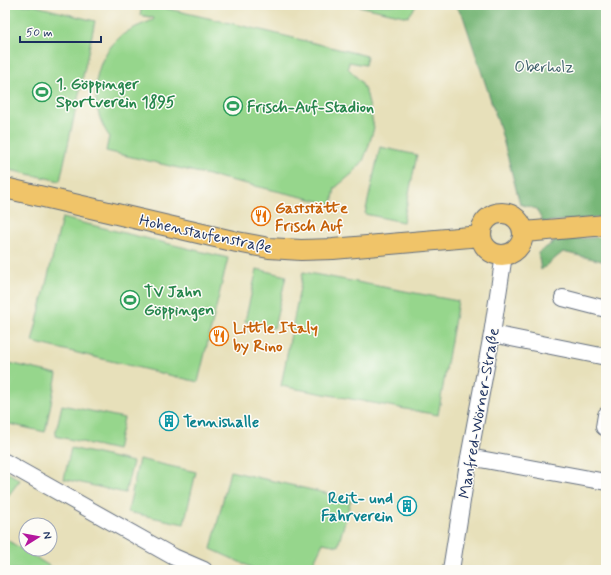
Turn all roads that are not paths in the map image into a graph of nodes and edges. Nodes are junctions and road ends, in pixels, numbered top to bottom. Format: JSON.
{"nodes":[{"id":1,"x":5,"y":188,"type":"edge"},
{"id":2,"x":606,"y":225,"type":"edge"},
{"id":3,"x":524,"y":232,"type":"junction"},
{"id":4,"x":481,"y":236,"type":"junction"},
{"id":5,"x":504,"y":255,"type":"junction"},
{"id":6,"x":563,"y":298,"type":"dead end"},
{"id":7,"x":606,"y":309,"type":"edge"},
{"id":8,"x":492,"y":334,"type":"junction"},
{"id":9,"x":606,"y":357,"type":"edge"},
{"id":10,"x":469,"y":457,"type":"junction"},
{"id":11,"x":5,"y":462,"type":"edge"},
{"id":12,"x":606,"y":482,"type":"edge"},
{"id":13,"x":204,"y":570,"type":"edge"},
{"id":14,"x":451,"y":570,"type":"edge"}],
"edges":[{"from":1,"to":4,"type":"main road","name":"Hohenstaufenstraße"},
{"from":2,"to":3,"type":"main road"},
{"from":3,"to":4,"type":"main road"},
{"from":3,"to":5,"type":"main road"},
{"from":4,"to":5,"type":"main road"},
{"from":5,"to":8,"type":"street","name":"Manfred-Wörner-Straße"},
{"from":6,"to":7,"type":"street"},
{"from":8,"to":9,"type":"street"},
{"from":8,"to":10,"type":"street","name":"Manfred-Wörner-Straße"},
{"from":10,"to":12,"type":"street"},
{"from":10,"to":14,"type":"street","name":"Manfred-Wörner-Straße"},
{"from":11,"to":13,"type":"street"}]}
